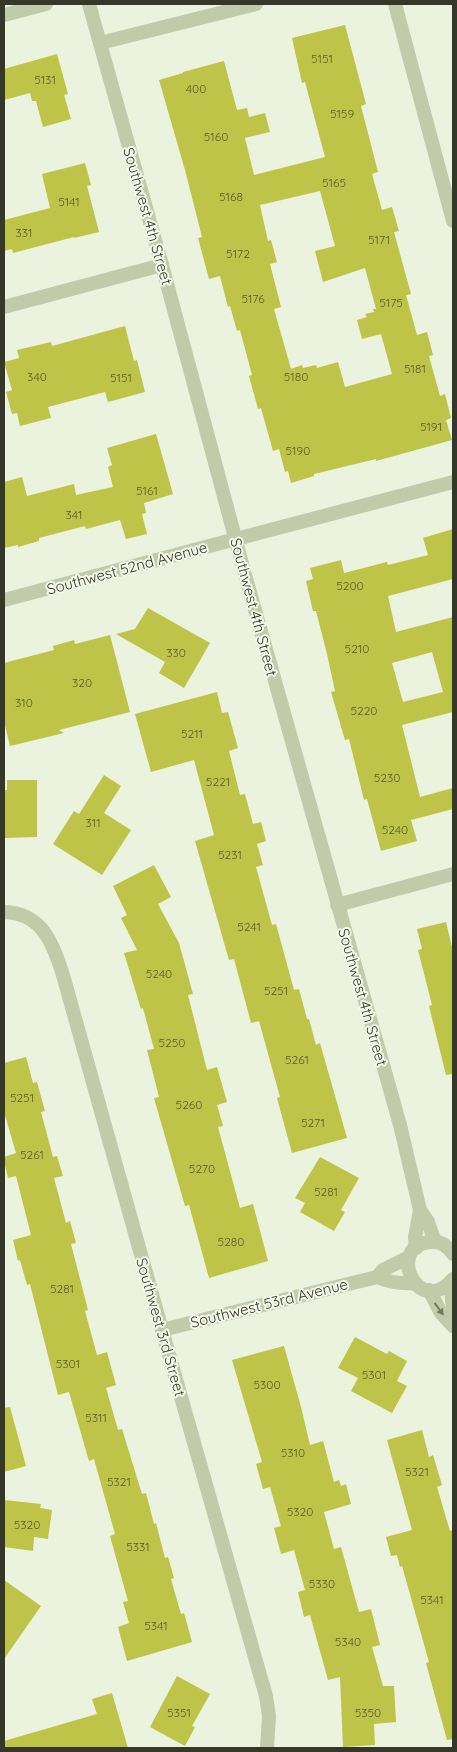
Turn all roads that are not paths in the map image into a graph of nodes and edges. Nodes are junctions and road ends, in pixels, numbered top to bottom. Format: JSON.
{"nodes":[{"id":1,"x":46,"y":4,"type":"edge"},
{"id":2,"x":89,"y":4,"type":"edge"},
{"id":3,"x":256,"y":4,"type":"edge"},
{"id":4,"x":395,"y":4,"type":"edge"},
{"id":5,"x":4,"y":15,"type":"edge"},
{"id":6,"x":100,"y":44,"type":"junction"},
{"id":7,"x":453,"y":221,"type":"edge"},
{"id":8,"x":162,"y":265,"type":"junction"},
{"id":9,"x":4,"y":307,"type":"edge"},
{"id":10,"x":453,"y":482,"type":"edge"},
{"id":11,"x":236,"y":539,"type":"junction"},
{"id":12,"x":4,"y":600,"type":"edge"},
{"id":13,"x":453,"y":874,"type":"edge"},
{"id":14,"x":337,"y":904,"type":"junction"},
{"id":15,"x":4,"y":912,"type":"edge"},
{"id":16,"x":420,"y":1210,"type":"junction"},
{"id":17,"x":435,"y":1242,"type":"junction"},
{"id":18,"x":413,"y":1253,"type":"junction"},
{"id":19,"x":453,"y":1254,"type":"edge"},
{"id":20,"x":377,"y":1277,"type":"junction"},
{"id":21,"x":452,"y":1281,"type":"edge"},
{"id":22,"x":415,"y":1283,"type":"junction"},
{"id":23,"x":429,"y":1290,"type":"junction"},
{"id":24,"x":453,"y":1307,"type":"edge"},
{"id":25,"x":453,"y":1326,"type":"edge"},
{"id":26,"x":162,"y":1330,"type":"junction"},
{"id":27,"x":267,"y":1748,"type":"edge"}],
"edges":[{"from":1,"to":5,"type":"street"},
{"from":2,"to":6,"type":"street","name":"Southwest 4th Street"},
{"from":3,"to":6,"type":"street"},
{"from":4,"to":7,"type":"street"},
{"from":6,"to":8,"type":"street","name":"Southwest 4th Street"},
{"from":8,"to":9,"type":"street"},
{"from":8,"to":11,"type":"street","name":"Southwest 4th Street"},
{"from":10,"to":11,"type":"street","name":"Southwest 52nd Avenue"},
{"from":11,"to":12,"type":"street","name":"Southwest 52nd Avenue"},
{"from":11,"to":14,"type":"street","name":"Southwest 4th Street"},
{"from":13,"to":14,"type":"street"},
{"from":14,"to":16,"type":"street","name":"Southwest 4th Street"},
{"from":15,"to":26,"type":"street","name":"Southwest 3rd Street"},
{"from":16,"to":17,"type":"street","name":"Southwest 4th Street"},
{"from":16,"to":18,"type":"street","name":"Southwest 4th Street"},
{"from":17,"to":18,"type":"street"},
{"from":17,"to":19,"type":"street"},
{"from":18,"to":20,"type":"street","name":"Southwest 53rd Avenue"},
{"from":18,"to":22,"type":"street","name":"Southwest 4th Street"},
{"from":20,"to":22,"type":"street","name":"Southwest 53rd Avenue"},
{"from":20,"to":26,"type":"street","name":"Southwest 53rd Avenue"},
{"from":21,"to":23,"type":"street"},
{"from":21,"to":24,"type":"street"},
{"from":22,"to":23,"type":"street"},
{"from":23,"to":25,"type":"street","one_way":true},
{"from":26,"to":27,"type":"street","name":"Southwest 3rd Street"}]}
